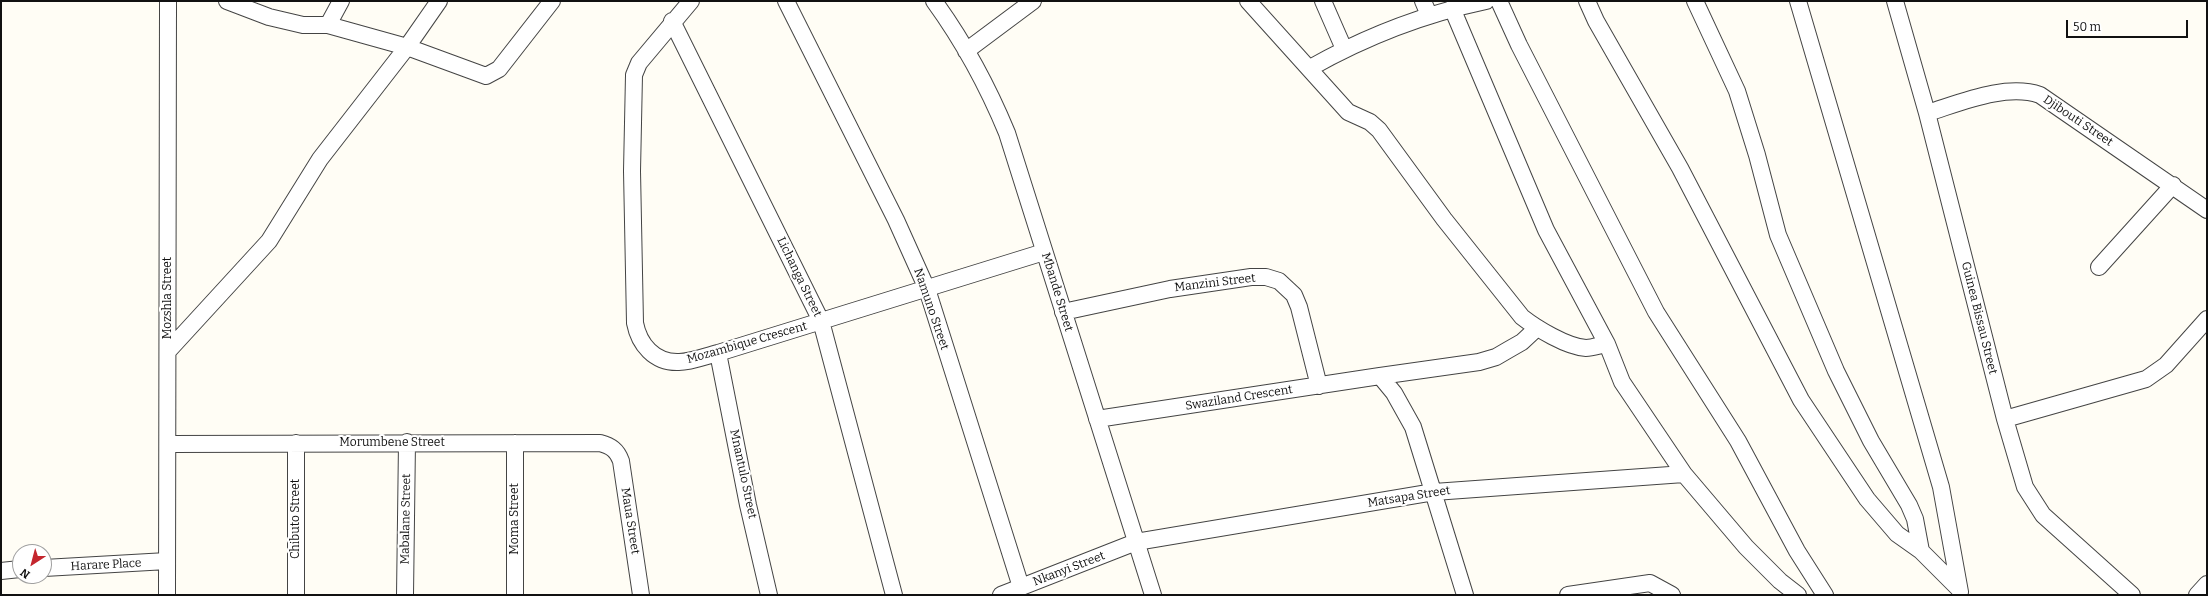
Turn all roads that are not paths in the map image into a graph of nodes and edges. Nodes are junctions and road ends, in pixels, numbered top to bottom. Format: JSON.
{"nodes":[{"id":1,"x":168,"y":1,"type":"edge"},
{"id":2,"x":227,"y":1,"type":"edge"},
{"id":3,"x":341,"y":1,"type":"edge"},
{"id":4,"x":439,"y":1,"type":"edge"},
{"id":5,"x":552,"y":1,"type":"edge"},
{"id":6,"x":691,"y":1,"type":"edge"},
{"id":7,"x":786,"y":1,"type":"edge"},
{"id":8,"x":934,"y":1,"type":"edge"},
{"id":9,"x":1033,"y":1,"type":"edge"},
{"id":10,"x":1248,"y":1,"type":"edge"},
{"id":11,"x":1323,"y":1,"type":"edge"},
{"id":12,"x":1486,"y":1,"type":"edge"},
{"id":13,"x":1499,"y":1,"type":"edge"},
{"id":14,"x":1587,"y":1,"type":"edge"},
{"id":15,"x":1695,"y":1,"type":"edge"},
{"id":16,"x":1798,"y":1,"type":"edge"},
{"id":17,"x":1895,"y":1,"type":"edge"},
{"id":18,"x":1426,"y":8,"type":"edge"},
{"id":19,"x":1452,"y":8,"type":"junction"},
{"id":20,"x":672,"y":21,"type":"junction"},
{"id":21,"x":328,"y":25,"type":"junction"},
{"id":22,"x":407,"y":47,"type":"junction"},
{"id":23,"x":1344,"y":49,"type":"junction"},
{"id":24,"x":966,"y":52,"type":"junction"},
{"id":25,"x":1310,"y":68,"type":"junction"},
{"id":26,"x":1927,"y":113,"type":"junction"},
{"id":27,"x":2172,"y":185,"type":"junction"},
{"id":28,"x":2207,"y":210,"type":"edge"},
{"id":29,"x":1044,"y":252,"type":"junction"},
{"id":30,"x":2099,"y":267,"type":"dead end"},
{"id":31,"x":927,"y":289,"type":"junction"},
{"id":32,"x":1063,"y":312,"type":"junction"},
{"id":33,"x":2207,"y":319,"type":"edge"},
{"id":34,"x":821,"y":321,"type":"junction"},
{"id":35,"x":1537,"y":328,"type":"junction"},
{"id":36,"x":1607,"y":344,"type":"junction"},
{"id":37,"x":168,"y":350,"type":"junction"},
{"id":38,"x":718,"y":353,"type":"junction"},
{"id":39,"x":1380,"y":376,"type":"junction"},
{"id":40,"x":1319,"y":386,"type":"junction"},
{"id":41,"x":1097,"y":419,"type":"junction"},
{"id":42,"x":2005,"y":419,"type":"junction"},
{"id":43,"x":407,"y":442,"type":"junction"},
{"id":44,"x":296,"y":443,"type":"junction"},
{"id":45,"x":515,"y":443,"type":"junction"},
{"id":46,"x":169,"y":444,"type":"junction"},
{"id":47,"x":614,"y":449,"type":"joint"},
{"id":48,"x":1684,"y":474,"type":"junction"},
{"id":49,"x":1434,"y":492,"type":"junction"},
{"id":50,"x":1136,"y":542,"type":"junction"},
{"id":51,"x":1921,"y":551,"type":"junction"},
{"id":52,"x":167,"y":561,"type":"junction"},
{"id":53,"x":52,"y":568,"type":"edge"},
{"id":54,"x":1,"y":570,"type":"edge"},
{"id":55,"x":12,"y":570,"type":"edge"},
{"id":56,"x":2207,"y":584,"type":"edge"},
{"id":57,"x":1021,"y":587,"type":"junction"},
{"id":58,"x":1961,"y":592,"type":"edge"},
{"id":59,"x":167,"y":595,"type":"edge"},
{"id":60,"x":296,"y":595,"type":"edge"},
{"id":61,"x":406,"y":595,"type":"edge"},
{"id":62,"x":515,"y":595,"type":"edge"},
{"id":63,"x":641,"y":595,"type":"edge"},
{"id":64,"x":769,"y":595,"type":"edge"},
{"id":65,"x":894,"y":595,"type":"edge"},
{"id":66,"x":1002,"y":595,"type":"edge"},
{"id":67,"x":1153,"y":595,"type":"edge"},
{"id":68,"x":1465,"y":595,"type":"edge"},
{"id":69,"x":1568,"y":595,"type":"edge"},
{"id":70,"x":1672,"y":595,"type":"edge"},
{"id":71,"x":1798,"y":595,"type":"edge"},
{"id":72,"x":1825,"y":595,"type":"edge"},
{"id":73,"x":2132,"y":595,"type":"edge"},
{"id":74,"x":2197,"y":595,"type":"edge"}],
"edges":[{"from":1,"to":37,"type":"street","name":"Mozshla Street"},
{"from":2,"to":21,"type":"street"},
{"from":3,"to":21,"type":"street"},
{"from":4,"to":22,"type":"street"},
{"from":5,"to":22,"type":"street"},
{"from":6,"to":20,"type":"street","name":"Mozambique Crescent"},
{"from":7,"to":31,"type":"street","name":"Namuno Street"},
{"from":8,"to":24,"type":"street","name":"Mbande Street"},
{"from":9,"to":24,"type":"street"},
{"from":10,"to":25,"type":"street"},
{"from":11,"to":23,"type":"street"},
{"from":12,"to":19,"type":"street"},
{"from":13,"to":72,"type":"street"},
{"from":14,"to":51,"type":"street"},
{"from":15,"to":51,"type":"street"},
{"from":16,"to":58,"type":"street"},
{"from":17,"to":26,"type":"street","name":"Guinea Bissau Street"},
{"from":18,"to":19,"type":"street"},
{"from":18,"to":23,"type":"street"},
{"from":19,"to":36,"type":"street"},
{"from":20,"to":34,"type":"street","name":"Lichanga Street"},
{"from":20,"to":38,"type":"street","name":"Mozambique Crescent"},
{"from":21,"to":22,"type":"street"},
{"from":22,"to":37,"type":"street"},
{"from":23,"to":25,"type":"street"},
{"from":24,"to":29,"type":"street","name":"Mbande Street"},
{"from":25,"to":35,"type":"street"},
{"from":26,"to":27,"type":"street","name":"Djibouti Street"},
{"from":26,"to":42,"type":"street","name":"Guinea Bissau Street"},
{"from":27,"to":28,"type":"street","name":"Djibouti Street"},
{"from":27,"to":30,"type":"street"},
{"from":29,"to":31,"type":"street","name":"Mozambique Crescent"},
{"from":29,"to":32,"type":"street","name":"Mbande Street"},
{"from":31,"to":34,"type":"street","name":"Mozambique Crescent"},
{"from":31,"to":57,"type":"street","name":"Namuno Street"},
{"from":32,"to":40,"type":"street","name":"Manzini Street"},
{"from":32,"to":41,"type":"street","name":"Mbande Street"},
{"from":33,"to":42,"type":"street"},
{"from":34,"to":38,"type":"street","name":"Mozambique Crescent"},
{"from":34,"to":65,"type":"street","name":"Lichanga Street"},
{"from":35,"to":36,"type":"street"},
{"from":35,"to":39,"type":"street","name":"Swaziland Crescent"},
{"from":36,"to":48,"type":"street"},
{"from":37,"to":46,"type":"street","name":"Mozshla Street"},
{"from":38,"to":64,"type":"street","name":"Mnantulo Street"},
{"from":39,"to":40,"type":"street","name":"Swaziland Crescent"},
{"from":39,"to":49,"type":"street"},
{"from":40,"to":41,"type":"street","name":"Swaziland Crescent"},
{"from":41,"to":50,"type":"street","name":"Mbande Street"},
{"from":42,"to":73,"type":"street","name":"Guinea Bissau Street"},
{"from":43,"to":44,"type":"street","name":"Morumbene Street"},
{"from":43,"to":45,"type":"street","name":"Morumbene Street"},
{"from":43,"to":61,"type":"street","name":"Mabalane Street"},
{"from":44,"to":46,"type":"street","name":"Morumbene Street"},
{"from":44,"to":60,"type":"street","name":"Chibuto Street"},
{"from":45,"to":47,"type":"street","name":"Morumbene Street"},
{"from":45,"to":62,"type":"street","name":"Moma Street"},
{"from":46,"to":52,"type":"street","name":"Mozshla Street"},
{"from":47,"to":63,"type":"street","name":"Maua Street"},
{"from":48,"to":49,"type":"street","name":"Matsapa Street"},
{"from":48,"to":71,"type":"street"},
{"from":49,"to":50,"type":"street","name":"Matsapa Street"},
{"from":49,"to":68,"type":"street"},
{"from":50,"to":57,"type":"street","name":"Nkanyi Street"},
{"from":50,"to":67,"type":"street","name":"Mbande Street"},
{"from":51,"to":58,"type":"street"},
{"from":52,"to":53,"type":"street","name":"Harare Place"},
{"from":52,"to":59,"type":"street","name":"Mozshla Street"},
{"from":54,"to":55,"type":"street"},
{"from":56,"to":74,"type":"street"},
{"from":57,"to":66,"type":"street","name":"Nkanyi Street"},
{"from":69,"to":70,"type":"street"}]}
